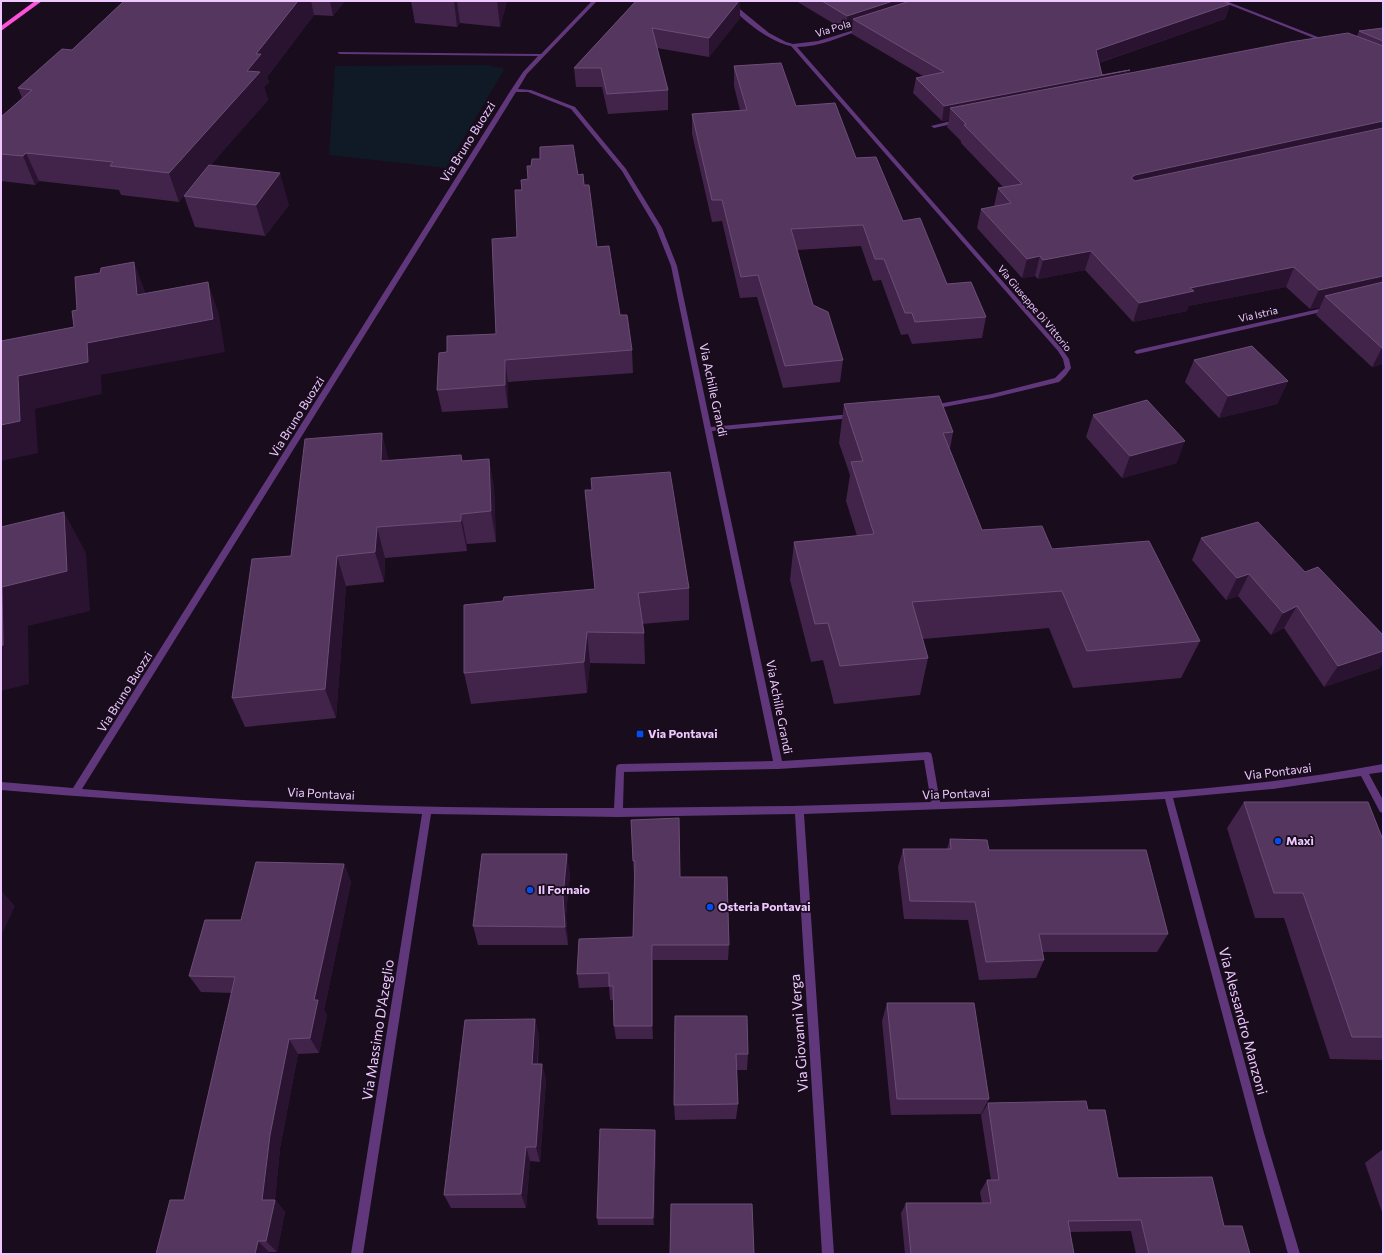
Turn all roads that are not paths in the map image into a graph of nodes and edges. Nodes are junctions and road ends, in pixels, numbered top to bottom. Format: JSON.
{"nodes":[{"id":1,"x":39,"y":1,"type":"edge"},
{"id":2,"x":595,"y":1,"type":"edge"},
{"id":3,"x":727,"y":1,"type":"edge"},
{"id":4,"x":1222,"y":1,"type":"edge"},
{"id":5,"x":867,"y":26,"type":"edge"},
{"id":6,"x":1,"y":29,"type":"edge"},
{"id":7,"x":793,"y":45,"type":"junction"},
{"id":8,"x":1326,"y":46,"type":"edge"},
{"id":9,"x":340,"y":52,"type":"dead end"},
{"id":10,"x":540,"y":55,"type":"junction"},
{"id":11,"x":514,"y":90,"type":"junction"},
{"id":12,"x":964,"y":120,"type":"edge"},
{"id":13,"x":934,"y":126,"type":"dead end"},
{"id":14,"x":1337,"y":306,"type":"edge"},
{"id":15,"x":1137,"y":352,"type":"dead end"},
{"id":16,"x":928,"y":408,"type":"edge"},
{"id":17,"x":858,"y":415,"type":"edge"},
{"id":18,"x":709,"y":429,"type":"junction"},
{"id":19,"x":778,"y":765,"type":"junction"},
{"id":20,"x":1383,"y":768,"type":"edge"},
{"id":21,"x":1363,"y":772,"type":"junction"},
{"id":22,"x":1,"y":786,"type":"edge"},
{"id":23,"x":75,"y":793,"type":"junction"},
{"id":24,"x":1168,"y":794,"type":"junction"},
{"id":25,"x":936,"y":806,"type":"junction"},
{"id":26,"x":1383,"y":809,"type":"edge"},
{"id":27,"x":427,"y":811,"type":"junction"},
{"id":28,"x":799,"y":811,"type":"junction"},
{"id":29,"x":618,"y":813,"type":"junction"},
{"id":30,"x":357,"y":1254,"type":"edge"},
{"id":31,"x":828,"y":1254,"type":"edge"},
{"id":32,"x":1294,"y":1254,"type":"edge"}],
"edges":[{"from":1,"to":6,"type":"main road"},
{"from":2,"to":10,"type":"street","name":"Via Bruno Buozzi"},
{"from":3,"to":7,"type":"street","name":"Via Giuseppe Di Vittorio"},
{"from":4,"to":8,"type":"street"},
{"from":5,"to":7,"type":"street","name":"Via Pola"},
{"from":7,"to":16,"type":"street","name":"Via Giuseppe Di Vittorio"},
{"from":9,"to":10,"type":"street"},
{"from":10,"to":11,"type":"street","name":"Via Bruno Buozzi"},
{"from":11,"to":18,"type":"street","name":"Via Achille Grandi"},
{"from":11,"to":23,"type":"street","name":"Via Bruno Buozzi"},
{"from":12,"to":13,"type":"street"},
{"from":14,"to":15,"type":"street","name":"Via Istria"},
{"from":17,"to":18,"type":"street"},
{"from":18,"to":19,"type":"street","name":"Via Achille Grandi"},
{"from":19,"to":25,"type":"street","name":"Via Achille Grandi"},
{"from":19,"to":29,"type":"street","name":"Via Achille Grandi"},
{"from":20,"to":21,"type":"street","name":"Via Pontavai"},
{"from":21,"to":24,"type":"street","name":"Via Pontavai"},
{"from":21,"to":26,"type":"street"},
{"from":22,"to":23,"type":"street","name":"Via Pontavai"},
{"from":23,"to":27,"type":"street","name":"Via Pontavai"},
{"from":24,"to":25,"type":"street","name":"Via Pontavai"},
{"from":24,"to":32,"type":"street","name":"Via Alessandro Manzoni"},
{"from":25,"to":28,"type":"street","name":"Via Pontavai"},
{"from":27,"to":29,"type":"street","name":"Via Pontavai"},
{"from":27,"to":30,"type":"street","name":"Via Massimo D'Azeglio"},
{"from":28,"to":29,"type":"street","name":"Via Pontavai"},
{"from":28,"to":31,"type":"street","name":"Via Giovanni Verga"}]}
